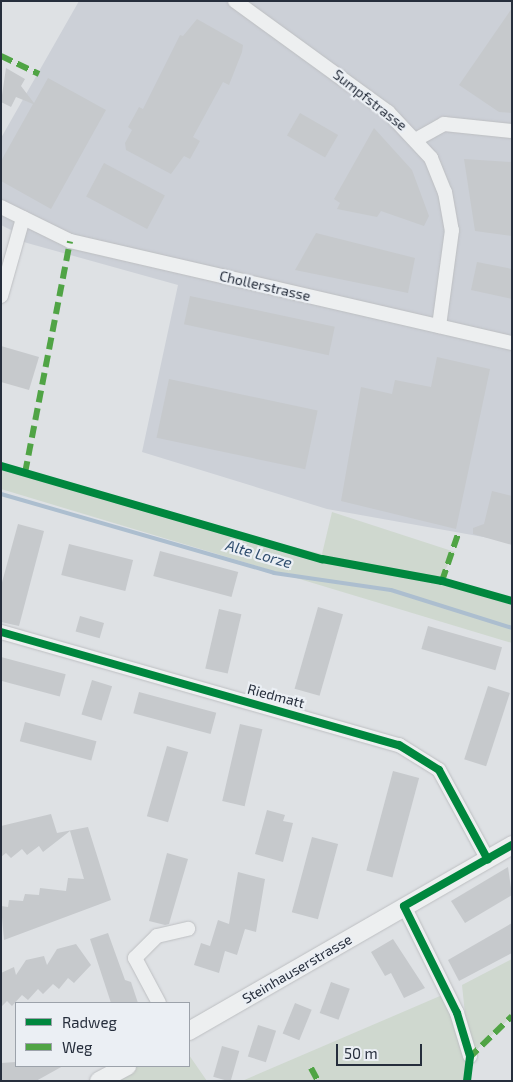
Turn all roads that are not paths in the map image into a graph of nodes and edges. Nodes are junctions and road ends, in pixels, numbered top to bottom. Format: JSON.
{"nodes":[{"id":1,"x":235,"y":1,"type":"edge"},
{"id":2,"x":512,"y":131,"type":"edge"},
{"id":3,"x":417,"y":139,"type":"junction"},
{"id":4,"x":1,"y":207,"type":"edge"},
{"id":5,"x":23,"y":218,"type":"junction"},
{"id":6,"x":1,"y":296,"type":"edge"},
{"id":7,"x":439,"y":326,"type":"junction"},
{"id":8,"x":512,"y":343,"type":"edge"},
{"id":9,"x":1,"y":632,"type":"edge"},
{"id":10,"x":512,"y":845,"type":"edge"},
{"id":11,"x":488,"y":860,"type":"junction"},
{"id":12,"x":404,"y":906,"type":"junction"},
{"id":13,"x":188,"y":929,"type":"dead end"},
{"id":14,"x":157,"y":1002,"type":"edge"},
{"id":15,"x":190,"y":1030,"type":"edge"},
{"id":16,"x":470,"y":1056,"type":"dead end"},
{"id":17,"x":125,"y":1067,"type":"edge"},
{"id":18,"x":99,"y":1081,"type":"edge"}],
"edges":[{"from":1,"to":3,"type":"street","name":"Sumpfstrasse"},
{"from":2,"to":3,"type":"street"},
{"from":3,"to":7,"type":"street","name":"Sumpfstrasse"},
{"from":4,"to":5,"type":"street","name":"Chollerstrasse"},
{"from":5,"to":6,"type":"street"},
{"from":5,"to":7,"type":"street","name":"Chollerstrasse"},
{"from":7,"to":8,"type":"street","name":"Chollerstrasse"},
{"from":9,"to":11,"type":"street","name":"Riedmatt"},
{"from":10,"to":11,"type":"street","name":"Steinhauserstrasse"},
{"from":11,"to":12,"type":"street","name":"Steinhauserstrasse"},
{"from":12,"to":15,"type":"street","name":"Steinhauserstrasse"},
{"from":12,"to":16,"type":"street"},
{"from":13,"to":14,"type":"street"},
{"from":17,"to":18,"type":"street"}]}
